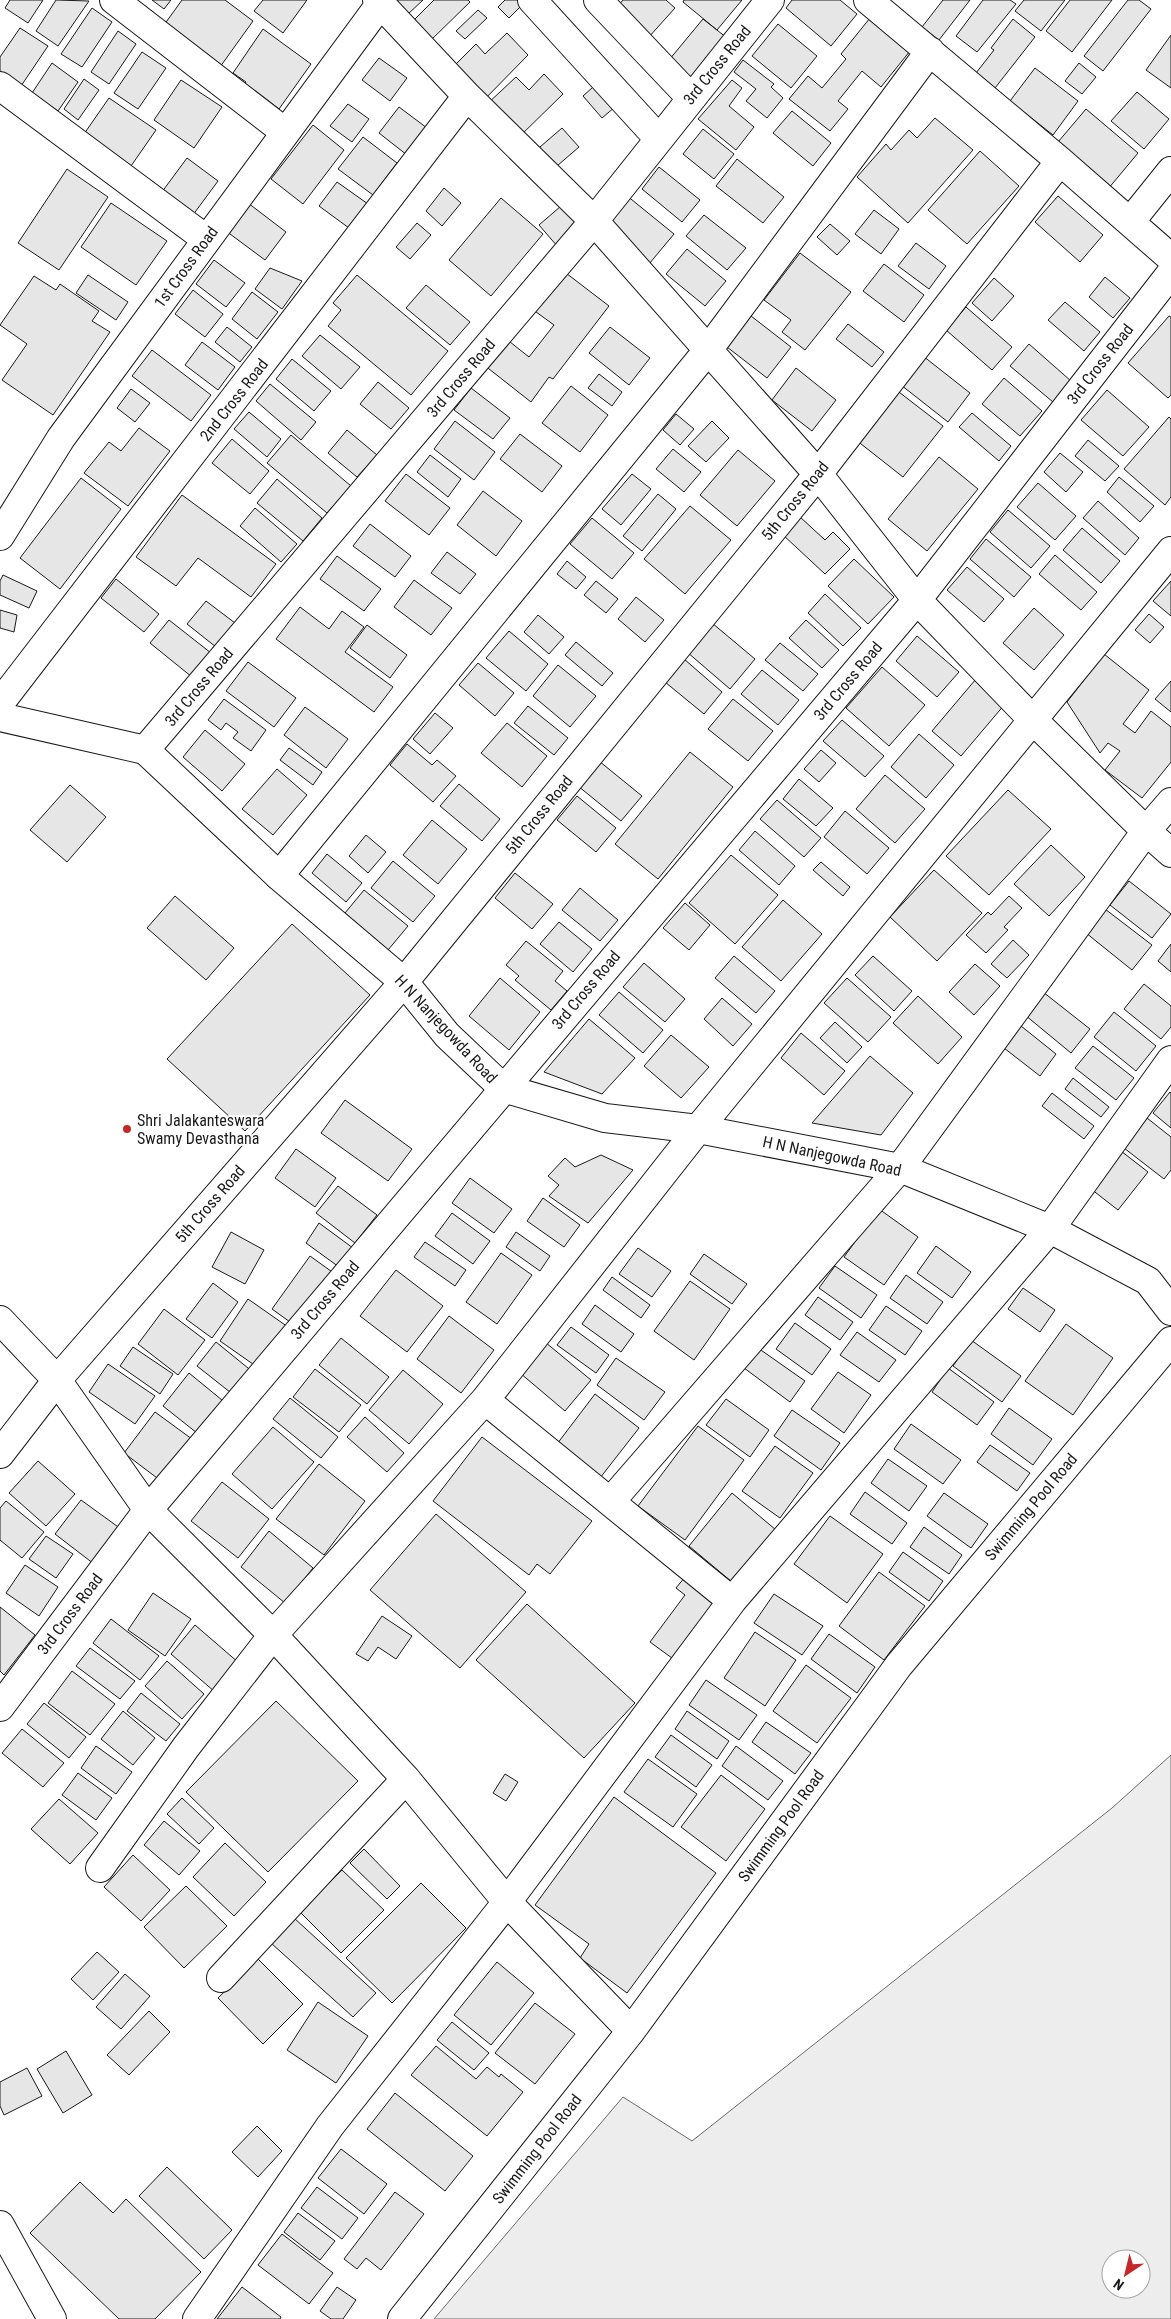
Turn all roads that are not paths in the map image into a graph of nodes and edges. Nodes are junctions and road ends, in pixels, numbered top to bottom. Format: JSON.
{"nodes":[{"id":1,"x":114,"y":0,"type":"edge"},
{"id":2,"x":532,"y":0,"type":"edge"},
{"id":3,"x":598,"y":0,"type":"edge"},
{"id":4,"x":770,"y":0,"type":"edge"},
{"id":5,"x":868,"y":0,"type":"edge"},
{"id":6,"x":379,"y":2,"type":"edge"},
{"id":7,"x":930,"y":51,"type":"junction"},
{"id":8,"x":0,"y":86,"type":"edge"},
{"id":9,"x":467,"y":96,"type":"junction"},
{"id":10,"x":691,"y":98,"type":"junction"},
{"id":11,"x":284,"y":132,"type":"junction"},
{"id":12,"x":658,"y":138,"type":"junction"},
{"id":13,"x":1060,"y":161,"type":"junction"},
{"id":14,"x":1171,"y":171,"type":"edge"},
{"id":15,"x":594,"y":221,"type":"junction"},
{"id":16,"x":1130,"y":222,"type":"junction"},
{"id":17,"x":206,"y":239,"type":"junction"},
{"id":18,"x":1171,"y":258,"type":"edge"},
{"id":19,"x":1171,"y":273,"type":"edge"},
{"id":20,"x":708,"y":350,"type":"junction"},
{"id":21,"x":818,"y":474,"type":"junction"},
{"id":22,"x":0,"y":536,"type":"edge"},
{"id":23,"x":1171,"y":551,"type":"edge"},
{"id":24,"x":917,"y":600,"type":"junction"},
{"id":25,"x":0,"y":703,"type":"edge"},
{"id":26,"x":0,"y":717,"type":"edge"},
{"id":27,"x":1032,"y":719,"type":"junction"},
{"id":28,"x":146,"y":750,"type":"junction"},
{"id":29,"x":1171,"y":802,"type":"edge"},
{"id":30,"x":1146,"y":831,"type":"junction"},
{"id":31,"x":1171,"y":852,"type":"edge"},
{"id":32,"x":279,"y":876,"type":"junction"},
{"id":33,"x":404,"y":982,"type":"junction"},
{"id":34,"x":1171,"y":1060,"type":"edge"},
{"id":35,"x":503,"y":1088,"type":"junction"},
{"id":36,"x":698,"y":1129,"type":"junction"},
{"id":37,"x":900,"y":1168,"type":"junction"},
{"id":38,"x":1050,"y":1229,"type":"junction"},
{"id":39,"x":1171,"y":1311,"type":"edge"},
{"id":40,"x":0,"y":1320,"type":"edge"},
{"id":41,"x":1171,"y":1341,"type":"edge"},
{"id":42,"x":57,"y":1380,"type":"junction"},
{"id":43,"x":484,"y":1400,"type":"junction"},
{"id":44,"x":0,"y":1454,"type":"edge"},
{"id":45,"x":611,"y":1501,"type":"junction"},
{"id":46,"x":148,"y":1510,"type":"junction"},
{"id":47,"x":732,"y":1600,"type":"junction"},
{"id":48,"x":273,"y":1635,"type":"junction"},
{"id":49,"x":0,"y":1706,"type":"edge"},
{"id":50,"x":406,"y":1779,"type":"junction"},
{"id":51,"x":100,"y":1868,"type":"dead end"},
{"id":52,"x":507,"y":1902,"type":"junction"},
{"id":53,"x":221,"y":1978,"type":"dead end"},
{"id":54,"x":631,"y":2031,"type":"junction"},
{"id":55,"x":0,"y":2225,"type":"edge"},
{"id":56,"x":52,"y":2319,"type":"edge"},
{"id":57,"x":197,"y":2319,"type":"edge"},
{"id":58,"x":402,"y":2319,"type":"edge"}],
"edges":[{"from":1,"to":11,"type":"street"},
{"from":2,"to":12,"type":"street"},
{"from":3,"to":10,"type":"street"},
{"from":4,"to":10,"type":"street","name":"3rd Cross Road"},
{"from":5,"to":7,"type":"street"},
{"from":6,"to":9,"type":"street"},
{"from":6,"to":11,"type":"street","name":"1st Cross Road"},
{"from":7,"to":13,"type":"street"},
{"from":7,"to":20,"type":"street"},
{"from":8,"to":17,"type":"street"},
{"from":9,"to":15,"type":"street"},
{"from":9,"to":25,"type":"street","name":"2nd Cross Road"},
{"from":10,"to":12,"type":"street","name":"3rd Cross Road"},
{"from":11,"to":17,"type":"street","name":"1st Cross Road"},
{"from":12,"to":15,"type":"street","name":"3rd Cross Road"},
{"from":13,"to":16,"type":"street"},
{"from":13,"to":21,"type":"street","name":"5th Cross Road"},
{"from":14,"to":16,"type":"street"},
{"from":15,"to":20,"type":"street"},
{"from":15,"to":28,"type":"street","name":"3rd Cross Road"},
{"from":16,"to":18,"type":"street"},
{"from":17,"to":22,"type":"street","name":"1st Cross Road"},
{"from":19,"to":24,"type":"street","name":"3rd Cross Road"},
{"from":20,"to":21,"type":"street"},
{"from":20,"to":32,"type":"street"},
{"from":21,"to":24,"type":"street"},
{"from":21,"to":33,"type":"street","name":"5th Cross Road"},
{"from":23,"to":27,"type":"street"},
{"from":24,"to":27,"type":"street"},
{"from":24,"to":35,"type":"street","name":"3rd Cross Road"},
{"from":26,"to":28,"type":"street"},
{"from":27,"to":30,"type":"street"},
{"from":27,"to":36,"type":"street"},
{"from":28,"to":32,"type":"street","name":"H N Nanjegowda Road"},
{"from":29,"to":30,"type":"street"},
{"from":30,"to":31,"type":"street"},
{"from":30,"to":37,"type":"street"},
{"from":32,"to":33,"type":"street","name":"H N Nanjegowda Road"},
{"from":33,"to":35,"type":"street","name":"H N Nanjegowda Road"},
{"from":33,"to":42,"type":"street","name":"5th Cross Road"},
{"from":34,"to":38,"type":"street"},
{"from":35,"to":36,"type":"street","name":"H N Nanjegowda Road"},
{"from":35,"to":46,"type":"street","name":"3rd Cross Road"},
{"from":36,"to":37,"type":"street","name":"H N Nanjegowda Road"},
{"from":36,"to":43,"type":"street"},
{"from":37,"to":38,"type":"street","name":"H N Nanjegowda Road"},
{"from":37,"to":45,"type":"street"},
{"from":38,"to":39,"type":"street","name":"H N Nanjegowda Road"},
{"from":38,"to":47,"type":"street"},
{"from":40,"to":42,"type":"street"},
{"from":41,"to":54,"type":"street","name":"Swimming Pool Road"},
{"from":42,"to":44,"type":"street","name":"5th Cross Road"},
{"from":42,"to":46,"type":"street"},
{"from":43,"to":45,"type":"street"},
{"from":43,"to":48,"type":"street"},
{"from":45,"to":47,"type":"street"},
{"from":46,"to":48,"type":"street"},
{"from":46,"to":49,"type":"street","name":"3rd Cross Road"},
{"from":47,"to":52,"type":"street"},
{"from":48,"to":50,"type":"street"},
{"from":48,"to":51,"type":"street"},
{"from":50,"to":52,"type":"street"},
{"from":50,"to":53,"type":"street"},
{"from":52,"to":54,"type":"street"},
{"from":52,"to":57,"type":"street"},
{"from":54,"to":58,"type":"street","name":"Swimming Pool Road"},
{"from":55,"to":56,"type":"street"}]}
